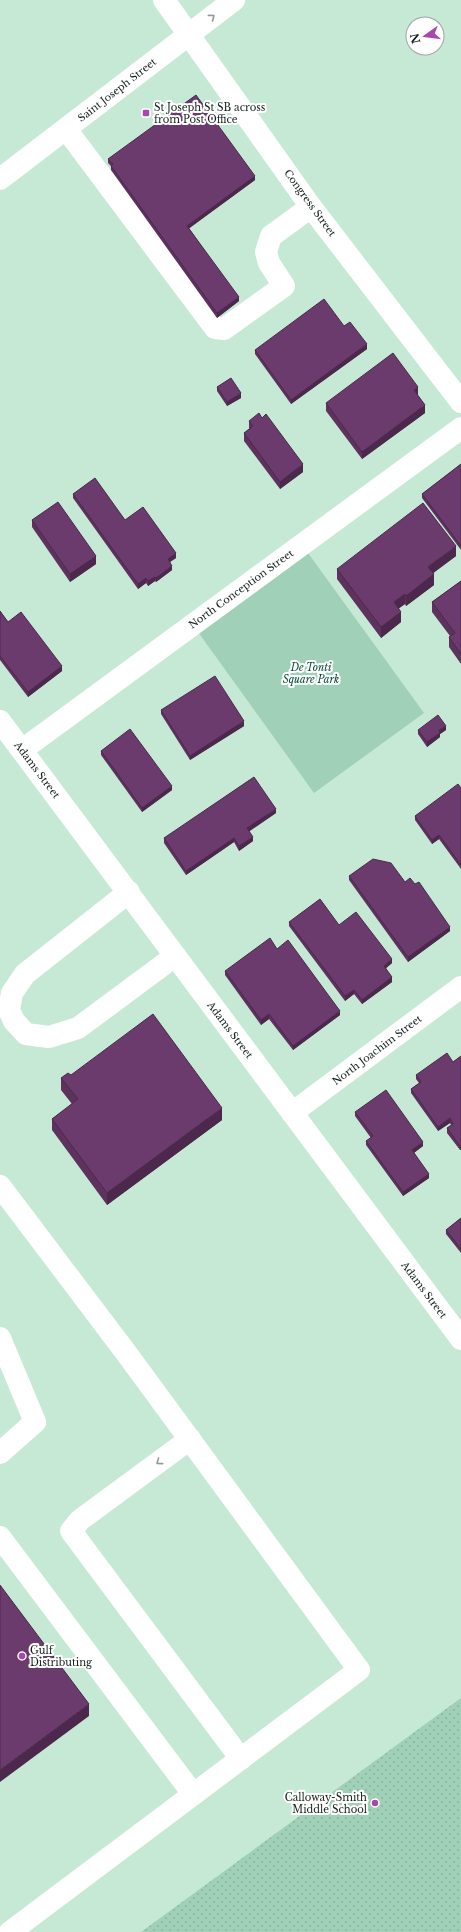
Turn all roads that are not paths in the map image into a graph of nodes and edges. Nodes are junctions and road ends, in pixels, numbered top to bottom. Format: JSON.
{"nodes":[{"id":1,"x":164,"y":0,"type":"edge"},
{"id":2,"x":234,"y":0,"type":"edge"},
{"id":3,"x":189,"y":34,"type":"junction"},
{"id":4,"x":66,"y":129,"type":"junction"},
{"id":5,"x":0,"y":179,"type":"edge"},
{"id":6,"x":311,"y":207,"type":"junction"},
{"id":7,"x":461,"y":402,"type":"edge"},
{"id":8,"x":461,"y":428,"type":"edge"},
{"id":9,"x":0,"y":721,"type":"edge"},
{"id":10,"x":22,"y":750,"type":"junction"},
{"id":11,"x":129,"y":892,"type":"junction"},
{"id":12,"x":175,"y":956,"type":"junction"},
{"id":13,"x":461,"y":987,"type":"edge"},
{"id":14,"x":292,"y":1113,"type":"junction"},
{"id":15,"x":0,"y":1186,"type":"edge"},
{"id":16,"x":0,"y":1338,"type":"edge"},
{"id":17,"x":461,"y":1339,"type":"edge"},
{"id":18,"x":190,"y":1439,"type":"junction"},
{"id":19,"x":0,"y":1453,"type":"edge"},
{"id":20,"x":0,"y":1537,"type":"edge"},
{"id":21,"x":240,"y":1758,"type":"junction"},
{"id":22,"x":194,"y":1794,"type":"junction"},
{"id":23,"x":10,"y":1932,"type":"edge"}],
"edges":[{"from":1,"to":3,"type":"street","name":"Congress Street"},
{"from":3,"to":2,"type":"street","name":"Saint Joseph Street","one_way":true},
{"from":3,"to":4,"type":"street","name":"Saint Joseph Street"},
{"from":3,"to":6,"type":"street","name":"Congress Street"},
{"from":4,"to":5,"type":"street","name":"Saint Joseph Street"},
{"from":4,"to":6,"type":"street"},
{"from":6,"to":7,"type":"street","name":"Congress Street"},
{"from":8,"to":10,"type":"street","name":"North Conception Street"},
{"from":9,"to":10,"type":"street","name":"Adams Street"},
{"from":10,"to":11,"type":"street","name":"Adams Street"},
{"from":11,"to":12,"type":"street","name":"Adams Street"},
{"from":11,"to":12,"type":"street"},
{"from":12,"to":14,"type":"street","name":"Adams Street"},
{"from":13,"to":14,"type":"street","name":"North Joachim Street"},
{"from":14,"to":17,"type":"street","name":"Adams Street"},
{"from":15,"to":18,"type":"street"},
{"from":16,"to":19,"type":"street"},
{"from":18,"to":21,"type":"street","one_way":true},
{"from":18,"to":21,"type":"street"},
{"from":20,"to":22,"type":"street"},
{"from":21,"to":22,"type":"street"},
{"from":22,"to":23,"type":"street"}]}
